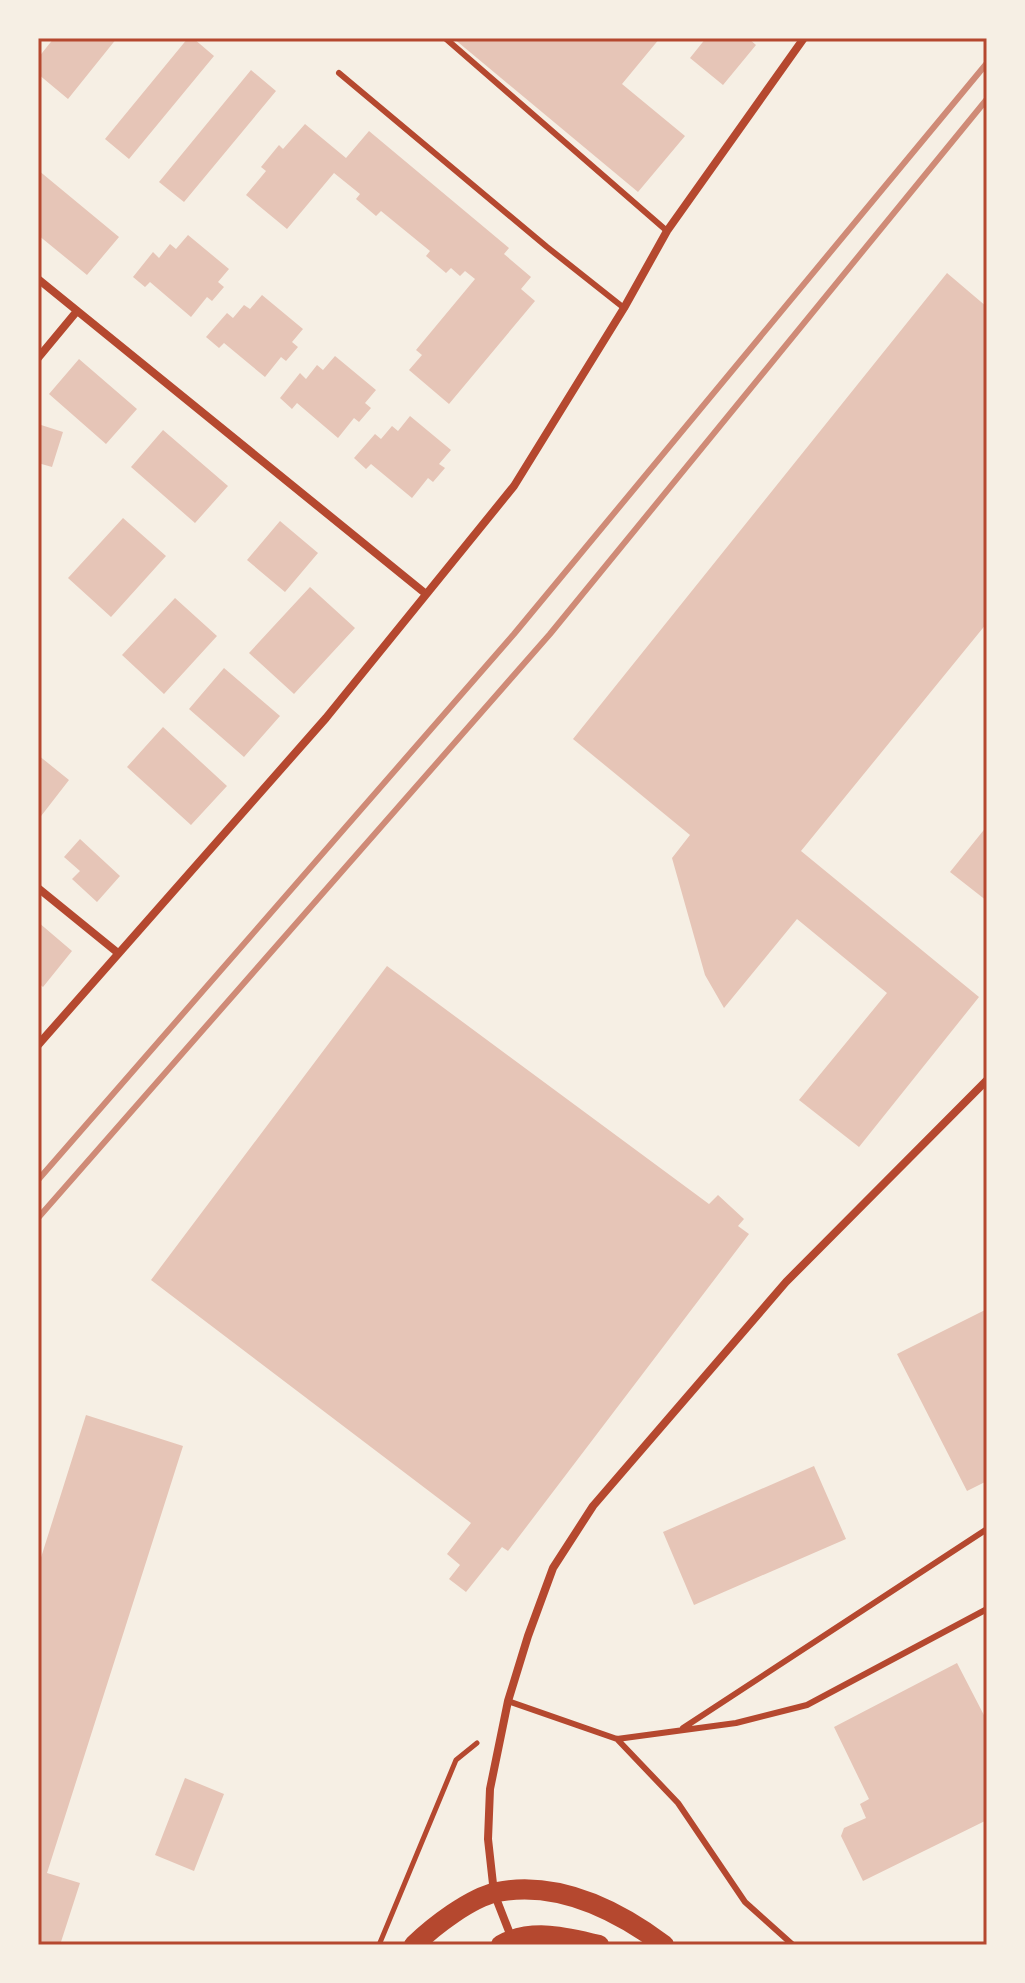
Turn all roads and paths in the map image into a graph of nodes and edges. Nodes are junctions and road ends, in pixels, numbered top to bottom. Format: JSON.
{"nodes":[{"id":1,"x":445,"y":38,"type":"edge"},
{"id":2,"x":804,"y":38,"type":"edge"},
{"id":3,"x":339,"y":73,"type":"dead end"},
{"id":4,"x":667,"y":231,"type":"junction"},
{"id":5,"x":38,"y":279,"type":"edge"},
{"id":6,"x":624,"y":308,"type":"junction"},
{"id":7,"x":77,"y":311,"type":"junction"},
{"id":8,"x":38,"y":358,"type":"edge"},
{"id":9,"x":426,"y":594,"type":"junction"},
{"id":10,"x":38,"y":888,"type":"edge"},
{"id":11,"x":118,"y":953,"type":"junction"},
{"id":12,"x":38,"y":1045,"type":"edge"},
{"id":13,"x":987,"y":1080,"type":"edge"},
{"id":14,"x":987,"y":1529,"type":"edge"},
{"id":15,"x":987,"y":1609,"type":"edge"},
{"id":16,"x":508,"y":1701,"type":"junction"},
{"id":17,"x":503,"y":1722,"type":"junction"},
{"id":18,"x":680,"y":1730,"type":"junction"},
{"id":19,"x":617,"y":1739,"type":"junction"},
{"id":20,"x":494,"y":1893,"type":"junction"},
{"id":21,"x":506,"y":1942,"type":"edge"},
{"id":22,"x":379,"y":1945,"type":"edge"},
{"id":23,"x":414,"y":1945,"type":"edge"},
{"id":24,"x":599,"y":1945,"type":"edge"},
{"id":25,"x":664,"y":1945,"type":"edge"},
{"id":26,"x":793,"y":1945,"type":"edge"}],
"edges":[{"from":1,"to":4,"type":"lane"},
{"from":2,"to":4,"type":"street"},
{"from":3,"to":6,"type":"lane"},
{"from":4,"to":6,"type":"street"},
{"from":5,"to":7,"type":"street"},
{"from":6,"to":9,"type":"street"},
{"from":7,"to":8,"type":"street"},
{"from":7,"to":9,"type":"street"},
{"from":9,"to":11,"type":"street"},
{"from":10,"to":11,"type":"street"},
{"from":11,"to":12,"type":"street"},
{"from":13,"to":16,"type":"street"},
{"from":14,"to":18,"type":"lane"},
{"from":15,"to":18,"type":"lane"},
{"from":16,"to":17,"type":"street"},
{"from":16,"to":19,"type":"lane"},
{"from":17,"to":20,"type":"street"},
{"from":17,"to":22,"type":"path"},
{"from":18,"to":19,"type":"lane"},
{"from":19,"to":26,"type":"lane"},
{"from":20,"to":21,"type":"street"},
{"from":20,"to":23,"type":"main road"},
{"from":20,"to":25,"type":"main road"},
{"from":21,"to":24,"type":"main road"}]}
